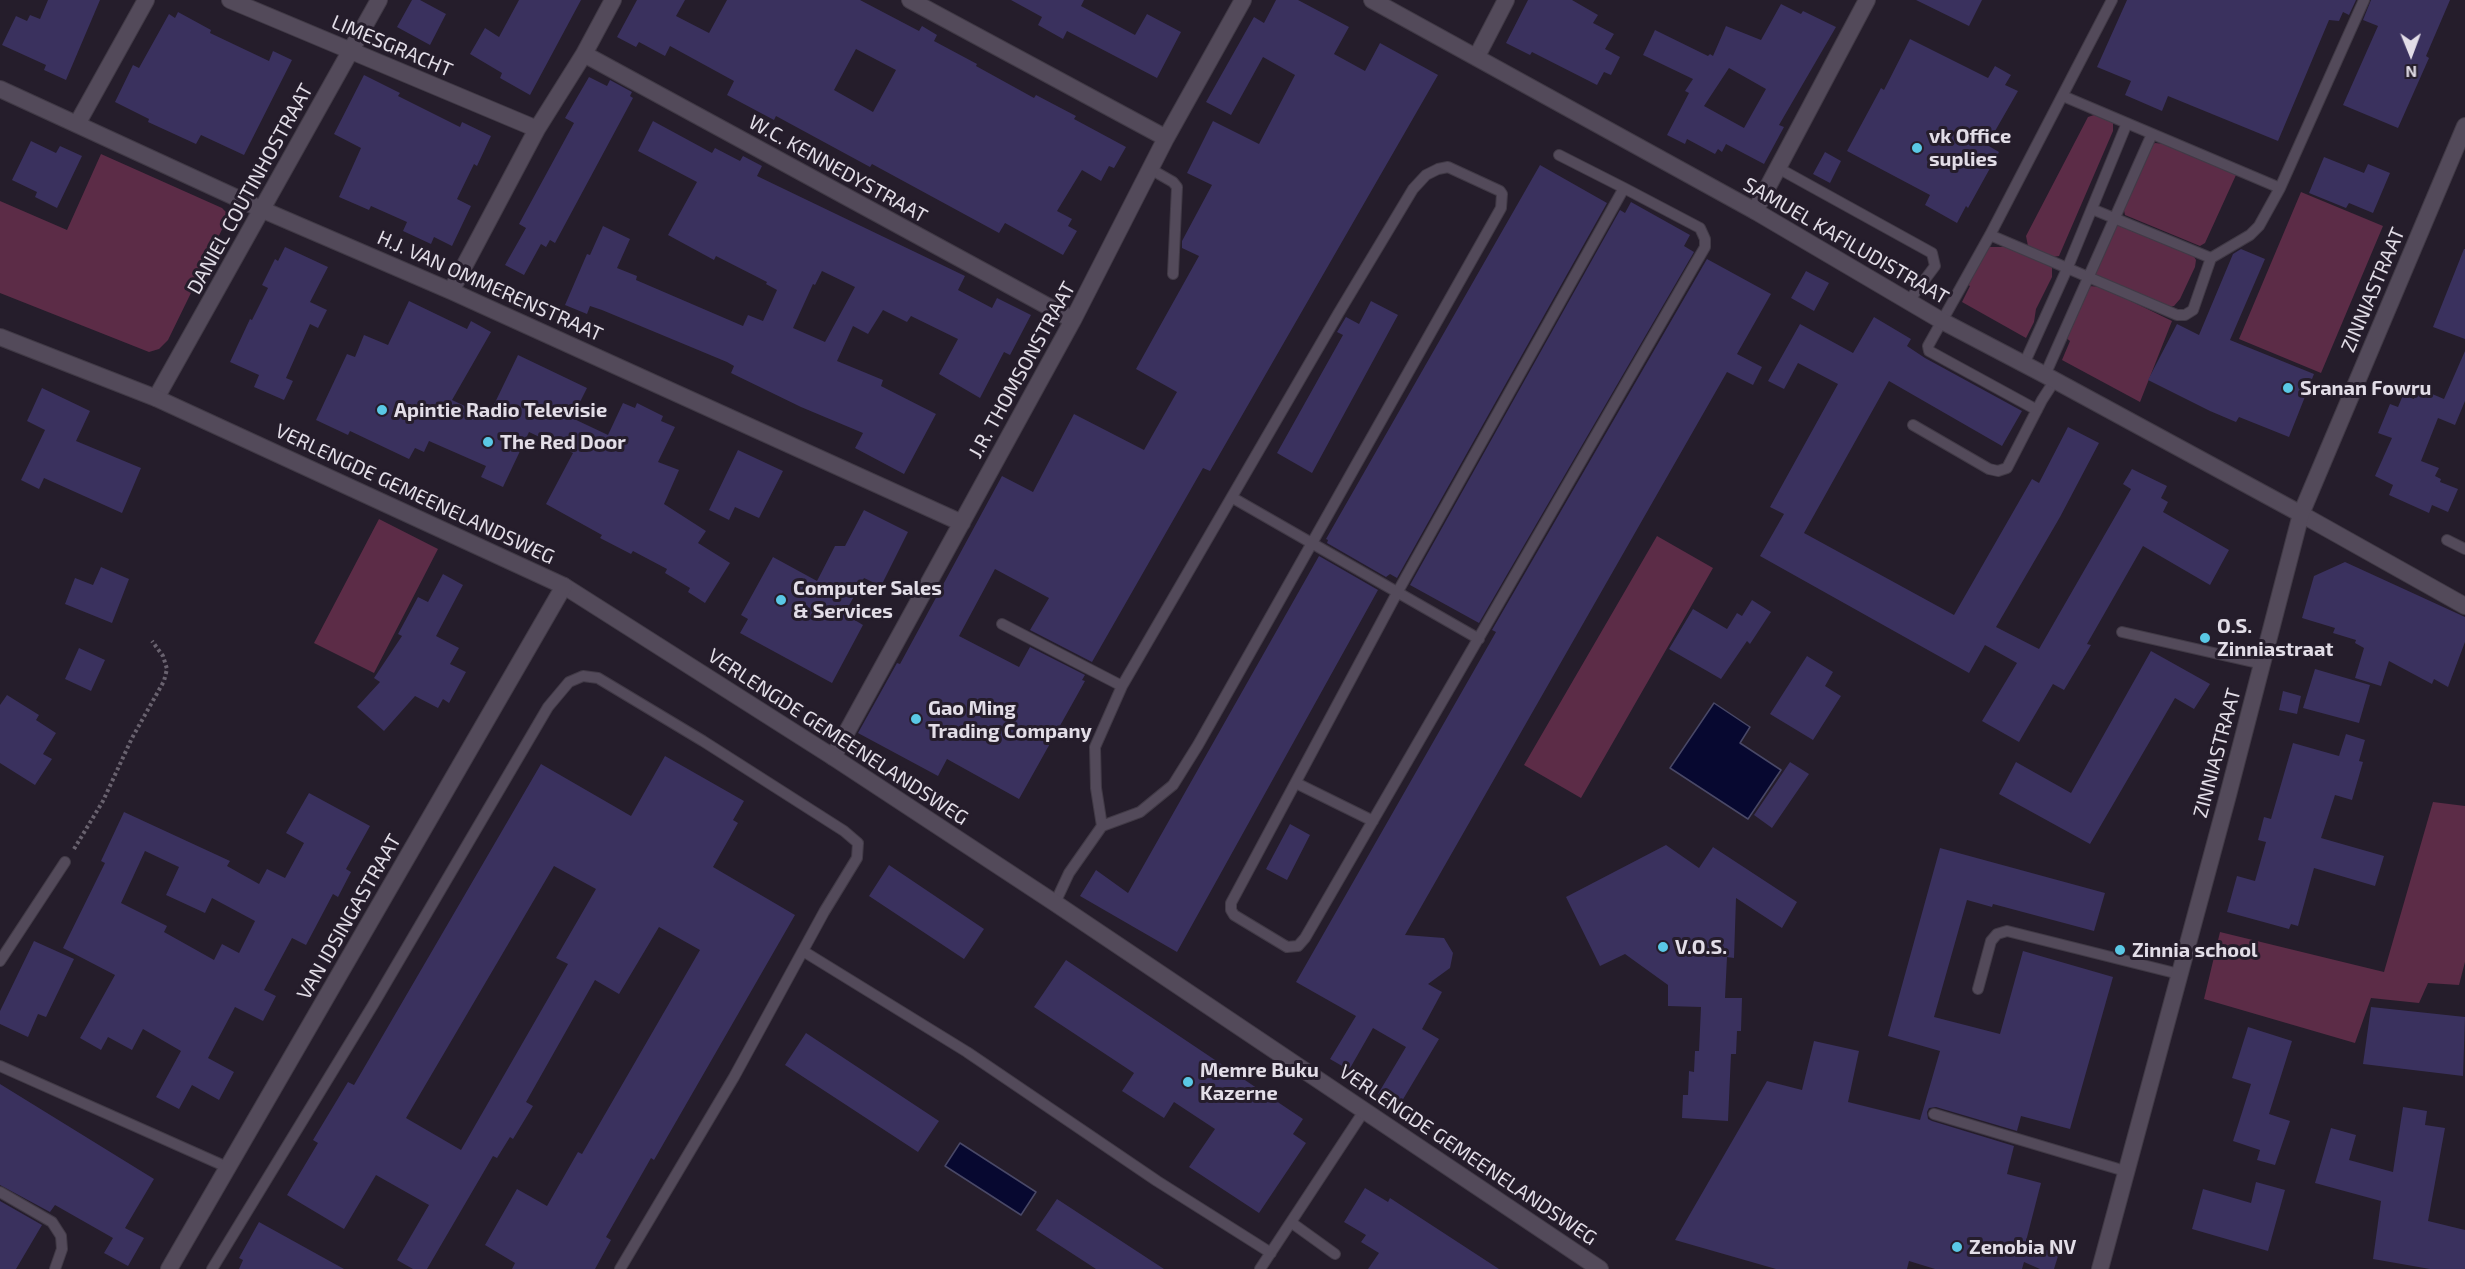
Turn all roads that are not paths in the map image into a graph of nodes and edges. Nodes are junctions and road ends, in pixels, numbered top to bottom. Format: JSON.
{"nodes":[{"id":1,"x":146,"y":0,"type":"edge"},
{"id":2,"x":230,"y":0,"type":"edge"},
{"id":3,"x":379,"y":0,"type":"edge"},
{"id":4,"x":613,"y":0,"type":"edge"},
{"id":5,"x":910,"y":0,"type":"edge"},
{"id":6,"x":1244,"y":0,"type":"edge"},
{"id":7,"x":1372,"y":0,"type":"edge"},
{"id":8,"x":1506,"y":0,"type":"edge"},
{"id":9,"x":1867,"y":0,"type":"edge"},
{"id":10,"x":2112,"y":0,"type":"edge"},
{"id":11,"x":2364,"y":0,"type":"edge"},
{"id":12,"x":350,"y":51,"type":"junction"},
{"id":13,"x":584,"y":54,"type":"junction"},
{"id":14,"x":1477,"y":56,"type":"junction"},
{"id":15,"x":0,"y":89,"type":"edge"},
{"id":16,"x":2063,"y":96,"type":"junction"},
{"id":17,"x":2127,"y":123,"type":"junction"},
{"id":18,"x":77,"y":124,"type":"junction"},
{"id":19,"x":2465,"y":126,"type":"edge"},
{"id":20,"x":537,"y":129,"type":"junction"},
{"id":21,"x":2152,"y":134,"type":"junction"},
{"id":22,"x":1166,"y":138,"type":"junction"},
{"id":23,"x":1559,"y":155,"type":"dead end"},
{"id":24,"x":1778,"y":168,"type":"junction"},
{"id":25,"x":1152,"y":170,"type":"junction"},
{"id":26,"x":1624,"y":188,"type":"junction"},
{"id":27,"x":2280,"y":188,"type":"junction"},
{"id":28,"x":2092,"y":209,"type":"junction"},
{"id":29,"x":263,"y":210,"type":"junction"},
{"id":30,"x":1755,"y":211,"type":"junction"},
{"id":31,"x":2114,"y":219,"type":"junction"},
{"id":32,"x":1990,"y":235,"type":"junction"},
{"id":33,"x":2211,"y":258,"type":"junction"},
{"id":34,"x":2067,"y":269,"type":"junction"},
{"id":35,"x":1173,"y":274,"type":"dead end"},
{"id":36,"x":2088,"y":278,"type":"junction"},
{"id":37,"x":451,"y":291,"type":"junction"},
{"id":38,"x":1908,"y":302,"type":"junction"},
{"id":39,"x":1073,"y":320,"type":"junction"},
{"id":40,"x":1942,"y":321,"type":"junction"},
{"id":41,"x":0,"y":337,"type":"edge"},
{"id":42,"x":2024,"y":364,"type":"junction"},
{"id":43,"x":2050,"y":378,"type":"junction"},
{"id":44,"x":156,"y":398,"type":"junction"},
{"id":45,"x":2037,"y":410,"type":"junction"},
{"id":46,"x":1913,"y":425,"type":"dead end"},
{"id":47,"x":1233,"y":498,"type":"junction"},
{"id":48,"x":2301,"y":514,"type":"junction"},
{"id":49,"x":962,"y":523,"type":"junction"},
{"id":50,"x":2447,"y":540,"type":"dead end"},
{"id":51,"x":1312,"y":544,"type":"junction"},
{"id":52,"x":2465,"y":549,"type":"edge"},
{"id":53,"x":564,"y":586,"type":"junction"},
{"id":54,"x":1397,"y":592,"type":"junction"},
{"id":55,"x":2465,"y":606,"type":"edge"},
{"id":56,"x":1002,"y":624,"type":"dead end"},
{"id":57,"x":2122,"y":632,"type":"dead end"},
{"id":58,"x":1479,"y":639,"type":"junction"},
{"id":59,"x":2262,"y":664,"type":"junction"},
{"id":60,"x":1122,"y":686,"type":"junction"},
{"id":61,"x":833,"y":758,"type":"junction"},
{"id":62,"x":1296,"y":783,"type":"junction"},
{"id":63,"x":1373,"y":821,"type":"junction"},
{"id":64,"x":1102,"y":826,"type":"junction"},
{"id":65,"x":65,"y":862,"type":"road end"},
{"id":66,"x":1055,"y":903,"type":"junction"},
{"id":67,"x":803,"y":951,"type":"junction"},
{"id":68,"x":0,"y":961,"type":"edge"},
{"id":69,"x":2179,"y":974,"type":"junction"},
{"id":70,"x":1978,"y":989,"type":"dead end"},
{"id":71,"x":0,"y":1066,"type":"edge"},
{"id":72,"x":1364,"y":1111,"type":"junction"},
{"id":73,"x":1934,"y":1114,"type":"dead end"},
{"id":74,"x":228,"y":1168,"type":"junction"},
{"id":75,"x":2126,"y":1171,"type":"junction"},
{"id":76,"x":0,"y":1192,"type":"edge"},
{"id":77,"x":1292,"y":1223,"type":"junction"},
{"id":78,"x":1271,"y":1253,"type":"junction"},
{"id":79,"x":1335,"y":1254,"type":"dead end"},
{"id":80,"x":55,"y":1269,"type":"edge"},
{"id":81,"x":169,"y":1269,"type":"edge"},
{"id":82,"x":212,"y":1269,"type":"edge"},
{"id":83,"x":620,"y":1269,"type":"edge"},
{"id":84,"x":1260,"y":1269,"type":"edge"},
{"id":85,"x":1600,"y":1269,"type":"edge"},
{"id":86,"x":2100,"y":1269,"type":"edge"}],
"edges":[{"from":1,"to":18,"type":"street"},
{"from":2,"to":12,"type":"street","name":"LIMESGRACHT"},
{"from":3,"to":12,"type":"street","name":"DANIEL COUTINHOSTRAAT"},
{"from":4,"to":13,"type":"street"},
{"from":5,"to":22,"type":"street"},
{"from":6,"to":22,"type":"street","name":"J.R. THOMSONSTRAAT"},
{"from":7,"to":14,"type":"street","name":"SAMUEL KAFILUDISTRAAT"},
{"from":8,"to":14,"type":"street"},
{"from":9,"to":24,"type":"street"},
{"from":10,"to":16,"type":"lane"},
{"from":11,"to":27,"type":"lane"},
{"from":12,"to":20,"type":"street","name":"LIMESGRACHT"},
{"from":12,"to":29,"type":"street","name":"DANIEL COUTINHOSTRAAT"},
{"from":13,"to":20,"type":"street"},
{"from":13,"to":39,"type":"street","name":"W.C. KENNEDYSTRAAT"},
{"from":14,"to":30,"type":"street","name":"SAMUEL KAFILUDISTRAAT"},
{"from":15,"to":18,"type":"street","name":"H.J. VAN OMMERENSTRAAT"},
{"from":16,"to":17,"type":"lane"},
{"from":16,"to":32,"type":"lane"},
{"from":17,"to":21,"type":"lane"},
{"from":17,"to":28,"type":"lane"},
{"from":18,"to":29,"type":"street","name":"H.J. VAN OMMERENSTRAAT"},
{"from":19,"to":48,"type":"street","name":"ZINNIASTRAAT"},
{"from":20,"to":37,"type":"street"},
{"from":21,"to":27,"type":"lane"},
{"from":21,"to":31,"type":"lane"},
{"from":22,"to":25,"type":"street","name":"J.R. THOMSONSTRAAT"},
{"from":23,"to":26,"type":"lane"},
{"from":24,"to":30,"type":"street"},
{"from":24,"to":38,"type":"lane"},
{"from":25,"to":35,"type":"lane"},
{"from":25,"to":39,"type":"street","name":"J.R. THOMSONSTRAAT"},
{"from":26,"to":54,"type":"lane"},
{"from":26,"to":58,"type":"lane"},
{"from":27,"to":33,"type":"lane"},
{"from":28,"to":31,"type":"lane"},
{"from":28,"to":34,"type":"lane"},
{"from":29,"to":37,"type":"street","name":"H.J. VAN OMMERENSTRAAT"},
{"from":29,"to":44,"type":"street","name":"DANIEL COUTINHOSTRAAT"},
{"from":30,"to":38,"type":"street","name":"SAMUEL KAFILUDISTRAAT"},
{"from":31,"to":33,"type":"lane"},
{"from":31,"to":36,"type":"lane"},
{"from":32,"to":34,"type":"lane"},
{"from":32,"to":40,"type":"lane"},
{"from":33,"to":36,"type":"lane"},
{"from":34,"to":36,"type":"lane"},
{"from":34,"to":42,"type":"lane"},
{"from":36,"to":43,"type":"lane"},
{"from":37,"to":49,"type":"street","name":"H.J. VAN OMMERENSTRAAT"},
{"from":38,"to":40,"type":"street","name":"SAMUEL KAFILUDISTRAAT"},
{"from":39,"to":49,"type":"street","name":"J.R. THOMSONSTRAAT"},
{"from":40,"to":42,"type":"street","name":"SAMUEL KAFILUDISTRAAT"},
{"from":40,"to":45,"type":"lane"},
{"from":41,"to":44,"type":"street","name":"VERLENGDE GEMEENELANDSWEG"},
{"from":42,"to":43,"type":"street","name":"SAMUEL KAFILUDISTRAAT"},
{"from":43,"to":45,"type":"lane"},
{"from":43,"to":48,"type":"street","name":"SAMUEL KAFILUDISTRAAT"},
{"from":44,"to":53,"type":"street","name":"VERLENGDE GEMEENELANDSWEG"},
{"from":45,"to":46,"type":"lane"},
{"from":47,"to":51,"type":"lane"},
{"from":47,"to":51,"type":"lane"},
{"from":47,"to":60,"type":"lane"},
{"from":48,"to":55,"type":"street","name":"SAMUEL KAFILUDISTRAAT"},
{"from":48,"to":59,"type":"street","name":"ZINNIASTRAAT"},
{"from":49,"to":61,"type":"street","name":"J.R. THOMSONSTRAAT"},
{"from":50,"to":52,"type":"lane"},
{"from":51,"to":54,"type":"lane"},
{"from":51,"to":64,"type":"lane"},
{"from":53,"to":61,"type":"street","name":"VERLENGDE GEMEENELANDSWEG"},
{"from":53,"to":74,"type":"street","name":"VAN IDSINGASTRAAT"},
{"from":54,"to":58,"type":"lane"},
{"from":54,"to":62,"type":"lane"},
{"from":56,"to":60,"type":"lane"},
{"from":57,"to":59,"type":"lane"},
{"from":58,"to":63,"type":"lane"},
{"from":59,"to":69,"type":"street","name":"ZINNIASTRAAT"},
{"from":60,"to":64,"type":"lane"},
{"from":61,"to":66,"type":"street","name":"VERLENGDE GEMEENELANDSWEG"},
{"from":62,"to":63,"type":"lane"},
{"from":62,"to":63,"type":"lane"},
{"from":64,"to":66,"type":"lane"},
{"from":65,"to":68,"type":"lane"},
{"from":66,"to":72,"type":"street","name":"VERLENGDE GEMEENELANDSWEG"},
{"from":67,"to":78,"type":"lane"},
{"from":67,"to":82,"type":"lane"},
{"from":67,"to":83,"type":"lane"},
{"from":69,"to":70,"type":"lane"},
{"from":69,"to":75,"type":"street","name":"ZINNIASTRAAT"},
{"from":71,"to":74,"type":"lane"},
{"from":72,"to":77,"type":"lane"},
{"from":72,"to":85,"type":"street","name":"VERLENGDE GEMEENELANDSWEG"},
{"from":73,"to":75,"type":"lane"},
{"from":74,"to":81,"type":"street","name":"VAN IDSINGASTRAAT"},
{"from":75,"to":86,"type":"street","name":"ZINNIASTRAAT"},
{"from":76,"to":80,"type":"lane"},
{"from":77,"to":78,"type":"lane"},
{"from":77,"to":79,"type":"lane"},
{"from":78,"to":84,"type":"lane"}]}
